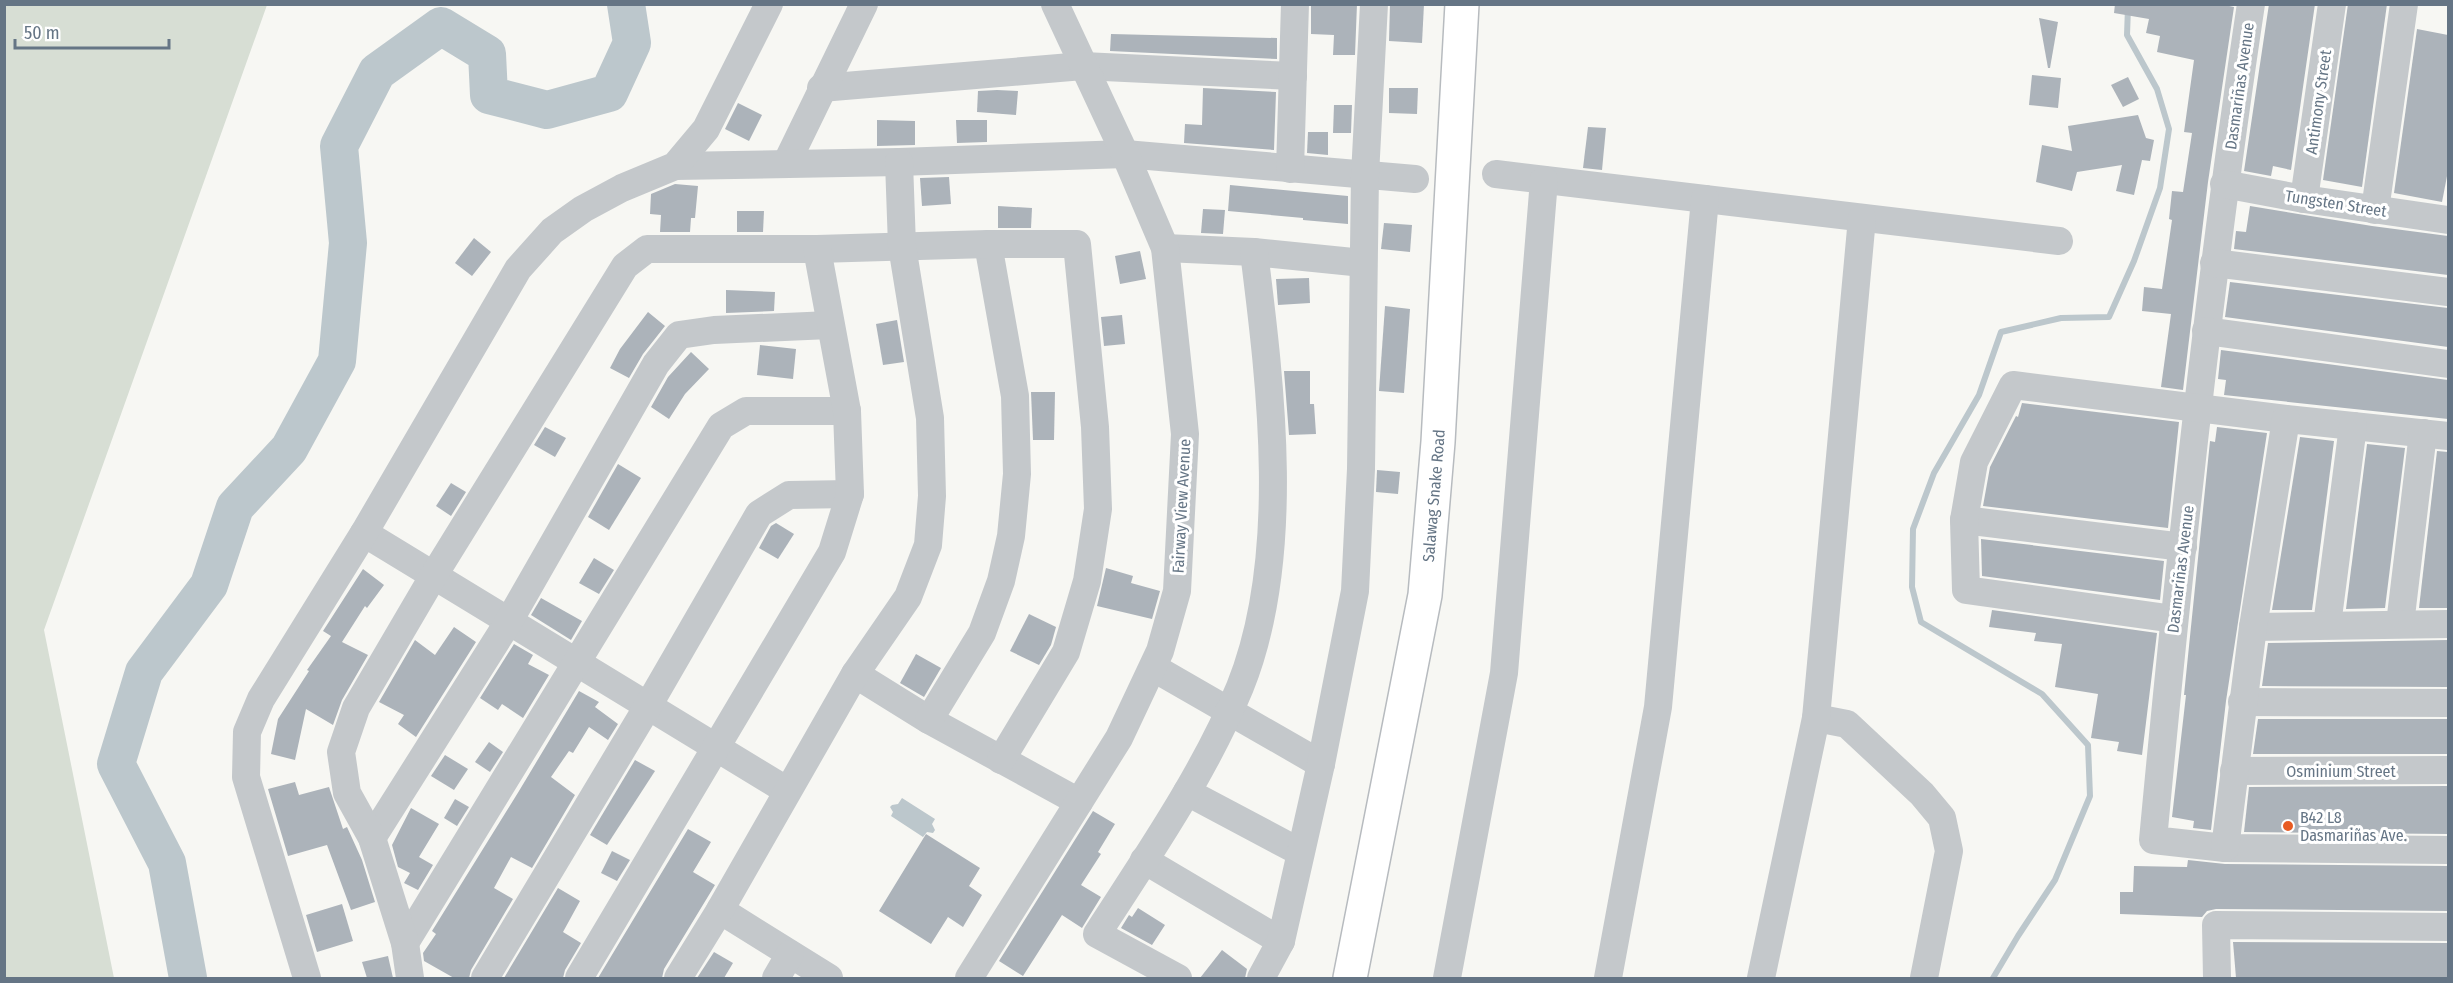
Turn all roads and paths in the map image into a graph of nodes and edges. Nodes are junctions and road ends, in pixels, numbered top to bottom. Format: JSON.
{"nodes":[{"id":1,"x":769,"y":4,"type":"edge"},
{"id":2,"x":864,"y":4,"type":"edge"},
{"id":3,"x":1055,"y":4,"type":"edge"},
{"id":4,"x":1295,"y":4,"type":"edge"},
{"id":5,"x":1374,"y":4,"type":"edge"},
{"id":6,"x":1442,"y":4,"type":"edge"},
{"id":7,"x":1462,"y":4,"type":"edge"},
{"id":8,"x":2251,"y":4,"type":"edge"},
{"id":9,"x":2332,"y":4,"type":"edge"},
{"id":10,"x":2404,"y":4,"type":"edge"},
{"id":11,"x":1083,"y":66,"type":"junction"},
{"id":12,"x":1293,"y":76,"type":"junction"},
{"id":13,"x":821,"y":88,"type":"junction"},
{"id":14,"x":1125,"y":154,"type":"junction"},
{"id":15,"x":899,"y":162,"type":"junction"},
{"id":16,"x":786,"y":164,"type":"junction"},
{"id":17,"x":675,"y":166,"type":"junction"},
{"id":18,"x":1290,"y":169,"type":"junction"},
{"id":19,"x":1496,"y":174,"type":"dead end"},
{"id":20,"x":1365,"y":175,"type":"junction"},
{"id":21,"x":1415,"y":179,"type":"dead end"},
{"id":22,"x":1544,"y":180,"type":"junction"},
{"id":23,"x":2224,"y":184,"type":"junction"},
{"id":24,"x":1705,"y":199,"type":"junction"},
{"id":25,"x":2304,"y":199,"type":"junction"},
{"id":26,"x":2375,"y":210,"type":"junction"},
{"id":27,"x":1862,"y":218,"type":"junction"},
{"id":28,"x":2448,"y":220,"type":"edge"},
{"id":29,"x":2059,"y":241,"type":"dead end"},
{"id":30,"x":988,"y":244,"type":"junction"},
{"id":31,"x":902,"y":246,"type":"junction"},
{"id":32,"x":1166,"y":248,"type":"junction"},
{"id":33,"x":817,"y":249,"type":"junction"},
{"id":34,"x":1254,"y":252,"type":"junction"},
{"id":35,"x":2214,"y":262,"type":"junction"},
{"id":36,"x":1363,"y":263,"type":"junction"},
{"id":37,"x":2448,"y":292,"type":"edge"},
{"id":38,"x":830,"y":326,"type":"junction"},
{"id":39,"x":2206,"y":331,"type":"junction"},
{"id":40,"x":2448,"y":364,"type":"edge"},
{"id":41,"x":2198,"y":408,"type":"junction"},
{"id":42,"x":847,"y":411,"type":"junction"},
{"id":43,"x":2286,"y":419,"type":"junction"},
{"id":44,"x":2353,"y":426,"type":"junction"},
{"id":45,"x":2436,"y":435,"type":"edge"},
{"id":46,"x":850,"y":494,"type":"junction"},
{"id":47,"x":1964,"y":520,"type":"junction"},
{"id":48,"x":364,"y":533,"type":"junction"},
{"id":49,"x":2183,"y":547,"type":"junction"},
{"id":50,"x":434,"y":575,"type":"junction"},
{"id":51,"x":2174,"y":620,"type":"junction"},
{"id":52,"x":509,"y":621,"type":"junction"},
{"id":53,"x":2400,"y":624,"type":"junction"},
{"id":54,"x":2448,"y":624,"type":"edge"},
{"id":55,"x":2327,"y":625,"type":"junction"},
{"id":56,"x":2253,"y":627,"type":"junction"},
{"id":57,"x":576,"y":662,"type":"junction"},
{"id":58,"x":1154,"y":668,"type":"junction"},
{"id":59,"x":855,"y":674,"type":"junction"},
{"id":60,"x":2242,"y":702,"type":"junction"},
{"id":61,"x":2448,"y":703,"type":"edge"},
{"id":62,"x":648,"y":706,"type":"junction"},
{"id":63,"x":1228,"y":711,"type":"junction"},
{"id":64,"x":1816,"y":718,"type":"junction"},
{"id":65,"x":929,"y":720,"type":"junction"},
{"id":66,"x":716,"y":747,"type":"junction"},
{"id":67,"x":1001,"y":760,"type":"junction"},
{"id":68,"x":1321,"y":764,"type":"junction"},
{"id":69,"x":2234,"y":771,"type":"junction"},
{"id":70,"x":2448,"y":771,"type":"edge"},
{"id":71,"x":1377,"y":787,"type":"junction"},
{"id":72,"x":786,"y":790,"type":"junction"},
{"id":73,"x":1187,"y":792,"type":"junction"},
{"id":74,"x":1079,"y":802,"type":"junction"},
{"id":75,"x":372,"y":838,"type":"junction"},
{"id":76,"x":2225,"y":848,"type":"junction"},
{"id":77,"x":2448,"y":849,"type":"edge"},
{"id":78,"x":1299,"y":852,"type":"junction"},
{"id":79,"x":1144,"y":860,"type":"junction"},
{"id":80,"x":720,"y":910,"type":"junction"},
{"id":81,"x":2448,"y":927,"type":"edge"},
{"id":82,"x":1281,"y":940,"type":"junction"},
{"id":83,"x":405,"y":943,"type":"junction"},
{"id":84,"x":790,"y":954,"type":"junction"},
{"id":85,"x":307,"y":978,"type":"edge"},
{"id":86,"x":410,"y":978,"type":"edge"},
{"id":87,"x":485,"y":978,"type":"edge"},
{"id":88,"x":579,"y":978,"type":"edge"},
{"id":89,"x":678,"y":978,"type":"edge"},
{"id":90,"x":776,"y":978,"type":"edge"},
{"id":91,"x":829,"y":978,"type":"edge"},
{"id":92,"x":969,"y":978,"type":"edge"},
{"id":93,"x":1178,"y":978,"type":"edge"},
{"id":94,"x":1261,"y":978,"type":"edge"},
{"id":95,"x":1330,"y":978,"type":"edge"},
{"id":96,"x":1350,"y":978,"type":"edge"},
{"id":97,"x":1447,"y":978,"type":"edge"},
{"id":98,"x":1608,"y":978,"type":"edge"},
{"id":99,"x":1761,"y":978,"type":"edge"},
{"id":100,"x":1924,"y":978,"type":"edge"},
{"id":101,"x":2217,"y":978,"type":"edge"}],
"edges":[{"from":1,"to":17,"type":"street"},
{"from":2,"to":13,"type":"street"},
{"from":3,"to":11,"type":"street","name":"Fairway View Avenue"},
{"from":4,"to":12,"type":"street"},
{"from":5,"to":20,"type":"street"},
{"from":6,"to":71,"type":"main road","name":"Salawag Snake Road"},
{"from":7,"to":71,"type":"main road","name":"Salawag Snake Road"},
{"from":8,"to":23,"type":"street","name":"Dasmariñas Avenue"},
{"from":9,"to":25,"type":"street","name":"Antimony Street"},
{"from":10,"to":26,"type":"street"},
{"from":11,"to":12,"type":"street"},
{"from":11,"to":13,"type":"street"},
{"from":11,"to":14,"type":"street","name":"Fairway View Avenue"},
{"from":12,"to":18,"type":"street"},
{"from":13,"to":16,"type":"street"},
{"from":14,"to":15,"type":"street"},
{"from":14,"to":18,"type":"street"},
{"from":14,"to":32,"type":"street","name":"Fairway View Avenue"},
{"from":15,"to":16,"type":"street"},
{"from":15,"to":31,"type":"street"},
{"from":16,"to":17,"type":"street"},
{"from":17,"to":48,"type":"street"},
{"from":18,"to":20,"type":"street"},
{"from":19,"to":22,"type":"street"},
{"from":20,"to":21,"type":"street"},
{"from":20,"to":36,"type":"street"},
{"from":22,"to":24,"type":"street"},
{"from":22,"to":97,"type":"street"},
{"from":23,"to":25,"type":"street","name":"Tungsten Street"},
{"from":23,"to":35,"type":"street","name":"Dasmariñas Avenue"},
{"from":24,"to":27,"type":"street"},
{"from":24,"to":98,"type":"street"},
{"from":25,"to":26,"type":"street","name":"Tungsten Street"},
{"from":26,"to":28,"type":"street","name":"Tungsten Street"},
{"from":27,"to":29,"type":"street"},
{"from":27,"to":64,"type":"street"},
{"from":30,"to":31,"type":"street"},
{"from":30,"to":65,"type":"street"},
{"from":30,"to":67,"type":"street"},
{"from":31,"to":33,"type":"street"},
{"from":31,"to":59,"type":"street"},
{"from":32,"to":34,"type":"street"},
{"from":32,"to":58,"type":"street","name":"Fairway View Avenue"},
{"from":33,"to":38,"type":"street"},
{"from":33,"to":50,"type":"street"},
{"from":34,"to":36,"type":"street"},
{"from":34,"to":63,"type":"street"},
{"from":35,"to":37,"type":"street"},
{"from":35,"to":39,"type":"street","name":"Dasmariñas Avenue"},
{"from":36,"to":68,"type":"street"},
{"from":38,"to":42,"type":"street"},
{"from":38,"to":52,"type":"street"},
{"from":39,"to":40,"type":"street"},
{"from":39,"to":41,"type":"street","name":"Dasmariñas Avenue"},
{"from":41,"to":43,"type":"street"},
{"from":41,"to":47,"type":"street"},
{"from":41,"to":49,"type":"street","name":"Dasmariñas Avenue"},
{"from":42,"to":46,"type":"street"},
{"from":42,"to":57,"type":"street"},
{"from":43,"to":44,"type":"street"},
{"from":43,"to":56,"type":"street"},
{"from":44,"to":45,"type":"street"},
{"from":44,"to":55,"type":"street"},
{"from":45,"to":53,"type":"street"},
{"from":46,"to":62,"type":"street"},
{"from":46,"to":66,"type":"street"},
{"from":47,"to":49,"type":"street"},
{"from":47,"to":51,"type":"street"},
{"from":48,"to":50,"type":"street"},
{"from":48,"to":85,"type":"street"},
{"from":49,"to":51,"type":"street","name":"Dasmariñas Avenue"},
{"from":50,"to":52,"type":"street"},
{"from":50,"to":75,"type":"street"},
{"from":51,"to":76,"type":"street","name":"Dasmariñas Avenue"},
{"from":52,"to":57,"type":"street"},
{"from":52,"to":75,"type":"street"},
{"from":53,"to":54,"type":"street"},
{"from":53,"to":55,"type":"street"},
{"from":55,"to":56,"type":"street"},
{"from":56,"to":60,"type":"street"},
{"from":57,"to":62,"type":"street"},
{"from":57,"to":83,"type":"street"},
{"from":58,"to":63,"type":"street"},
{"from":58,"to":74,"type":"street","name":"Fairway View Avenue"},
{"from":59,"to":65,"type":"street"},
{"from":59,"to":72,"type":"street"},
{"from":60,"to":61,"type":"street"},
{"from":60,"to":69,"type":"street"},
{"from":62,"to":66,"type":"street"},
{"from":62,"to":87,"type":"street"},
{"from":63,"to":68,"type":"street"},
{"from":63,"to":73,"type":"street"},
{"from":64,"to":99,"type":"street"},
{"from":64,"to":100,"type":"street"},
{"from":65,"to":67,"type":"street"},
{"from":66,"to":72,"type":"street"},
{"from":66,"to":88,"type":"street"},
{"from":67,"to":74,"type":"street"},
{"from":68,"to":78,"type":"street"},
{"from":69,"to":70,"type":"street","name":"Osminium Street"},
{"from":69,"to":76,"type":"street"},
{"from":71,"to":95,"type":"main road","name":"Salawag Snake Road"},
{"from":71,"to":96,"type":"main road","name":"Salawag Snake Road"},
{"from":72,"to":80,"type":"street"},
{"from":73,"to":78,"type":"street"},
{"from":73,"to":79,"type":"street"},
{"from":74,"to":92,"type":"street","name":"Fairway View Avenue"},
{"from":75,"to":83,"type":"street"},
{"from":76,"to":77,"type":"street","name":"Dasmariñas Avenue"},
{"from":78,"to":82,"type":"street"},
{"from":79,"to":82,"type":"street"},
{"from":79,"to":93,"type":"street"},
{"from":80,"to":84,"type":"street"},
{"from":80,"to":89,"type":"street"},
{"from":81,"to":101,"type":"street"},
{"from":82,"to":94,"type":"street"},
{"from":83,"to":86,"type":"street"},
{"from":84,"to":90,"type":"street"},
{"from":84,"to":91,"type":"street"}]}
